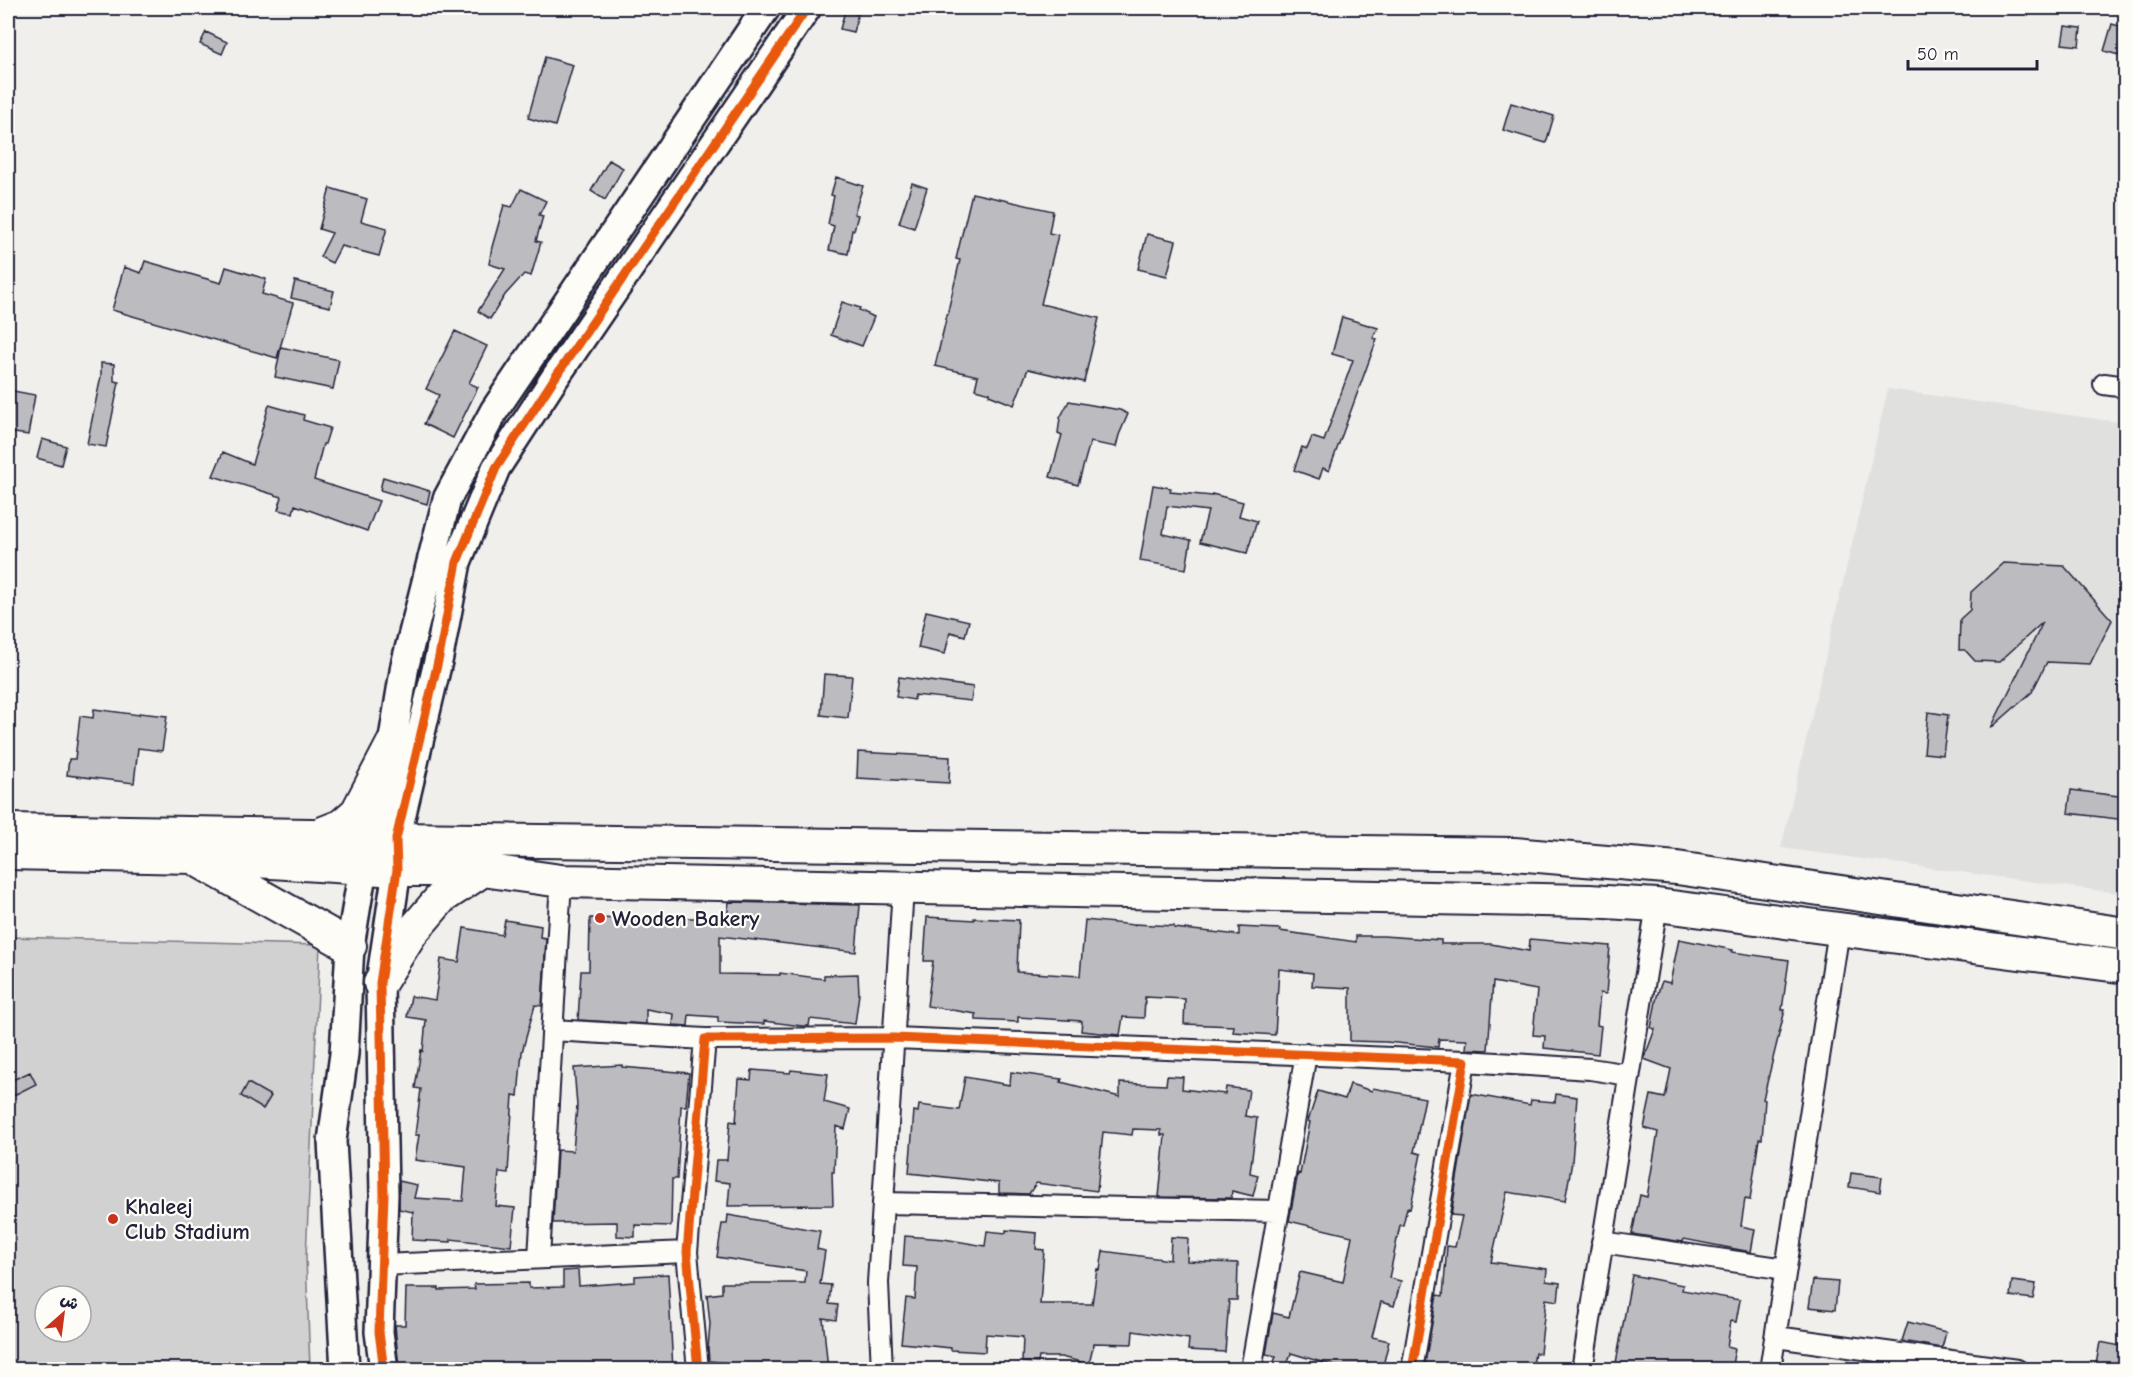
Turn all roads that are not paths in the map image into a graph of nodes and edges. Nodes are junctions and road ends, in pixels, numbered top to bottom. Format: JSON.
{"nodes":[{"id":1,"x":766,"y":8,"type":"edge"},
{"id":2,"x":807,"y":8,"type":"edge"},
{"id":3,"x":2104,"y":384,"type":"dead end"},
{"id":4,"x":2126,"y":387,"type":"edge"},
{"id":5,"x":392,"y":746,"type":"junction"},
{"id":6,"x":8,"y":830,"type":"edge"},
{"id":7,"x":317,"y":836,"type":"junction"},
{"id":8,"x":385,"y":838,"type":"junction"},
{"id":9,"x":8,"y":853,"type":"edge"},
{"id":10,"x":193,"y":857,"type":"junction"},
{"id":11,"x":363,"y":868,"type":"junction"},
{"id":12,"x":397,"y":870,"type":"junction"},
{"id":13,"x":483,"y":870,"type":"junction"},
{"id":14,"x":561,"y":881,"type":"junction"},
{"id":15,"x":903,"y":888,"type":"junction"},
{"id":16,"x":1657,"y":905,"type":"junction"},
{"id":17,"x":1839,"y":930,"type":"junction"},
{"id":18,"x":2126,"y":934,"type":"edge"},
{"id":19,"x":350,"y":946,"type":"junction"},
{"id":20,"x":2126,"y":967,"type":"edge"},
{"id":21,"x":380,"y":984,"type":"junction"},
{"id":22,"x":552,"y":1030,"type":"junction"},
{"id":23,"x":894,"y":1038,"type":"junction"},
{"id":24,"x":705,"y":1039,"type":"junction"},
{"id":25,"x":1305,"y":1053,"type":"junction"},
{"id":26,"x":1465,"y":1061,"type":"junction"},
{"id":27,"x":1629,"y":1074,"type":"junction"},
{"id":28,"x":883,"y":1203,"type":"junction"},
{"id":29,"x":1279,"y":1211,"type":"junction"},
{"id":30,"x":1602,"y":1242,"type":"junction"},
{"id":31,"x":687,"y":1252,"type":"junction"},
{"id":32,"x":538,"y":1257,"type":"junction"},
{"id":33,"x":381,"y":1265,"type":"junction"},
{"id":34,"x":1786,"y":1269,"type":"junction"},
{"id":35,"x":1776,"y":1337,"type":"junction"},
{"id":36,"x":345,"y":1370,"type":"edge"},
{"id":37,"x":384,"y":1370,"type":"edge"},
{"id":38,"x":698,"y":1370,"type":"edge"},
{"id":39,"x":882,"y":1370,"type":"edge"},
{"id":40,"x":1251,"y":1370,"type":"edge"},
{"id":41,"x":1412,"y":1370,"type":"edge"},
{"id":42,"x":1582,"y":1370,"type":"edge"},
{"id":43,"x":1770,"y":1370,"type":"edge"},
{"id":44,"x":2017,"y":1370,"type":"edge"}],
"edges":[{"from":1,"to":5,"type":"street"},
{"from":2,"to":8,"type":"street"},
{"from":3,"to":4,"type":"street"},
{"from":5,"to":7,"type":"main road"},
{"from":5,"to":8,"type":"street"},
{"from":6,"to":7,"type":"main road"},
{"from":7,"to":8,"type":"main road"},
{"from":8,"to":11,"type":"street"},
{"from":8,"to":12,"type":"street"},
{"from":8,"to":18,"type":"main road"},
{"from":9,"to":10,"type":"main road"},
{"from":10,"to":11,"type":"main road"},
{"from":10,"to":19,"type":"main road"},
{"from":11,"to":12,"type":"main road"},
{"from":11,"to":19,"type":"street"},
{"from":12,"to":13,"type":"main road"},
{"from":12,"to":21,"type":"street"},
{"from":13,"to":14,"type":"main road"},
{"from":13,"to":21,"type":"main road"},
{"from":14,"to":15,"type":"main road"},
{"from":14,"to":22,"type":"street"},
{"from":15,"to":16,"type":"main road"},
{"from":15,"to":23,"type":"street"},
{"from":16,"to":17,"type":"main road"},
{"from":16,"to":27,"type":"street"},
{"from":17,"to":20,"type":"main road"},
{"from":17,"to":34,"type":"street"},
{"from":19,"to":36,"type":"street"},
{"from":21,"to":33,"type":"street"},
{"from":22,"to":24,"type":"street"},
{"from":22,"to":32,"type":"street"},
{"from":23,"to":24,"type":"street"},
{"from":23,"to":25,"type":"street"},
{"from":23,"to":28,"type":"street"},
{"from":24,"to":31,"type":"street"},
{"from":25,"to":26,"type":"street"},
{"from":25,"to":29,"type":"street"},
{"from":26,"to":27,"type":"street"},
{"from":26,"to":41,"type":"street"},
{"from":27,"to":30,"type":"street"},
{"from":28,"to":29,"type":"street"},
{"from":28,"to":39,"type":"street"},
{"from":29,"to":40,"type":"street"},
{"from":30,"to":34,"type":"street"},
{"from":30,"to":42,"type":"street"},
{"from":31,"to":32,"type":"street"},
{"from":31,"to":38,"type":"street"},
{"from":32,"to":33,"type":"street"},
{"from":33,"to":37,"type":"street"},
{"from":34,"to":35,"type":"street"},
{"from":35,"to":43,"type":"street"},
{"from":35,"to":44,"type":"street"}]}
